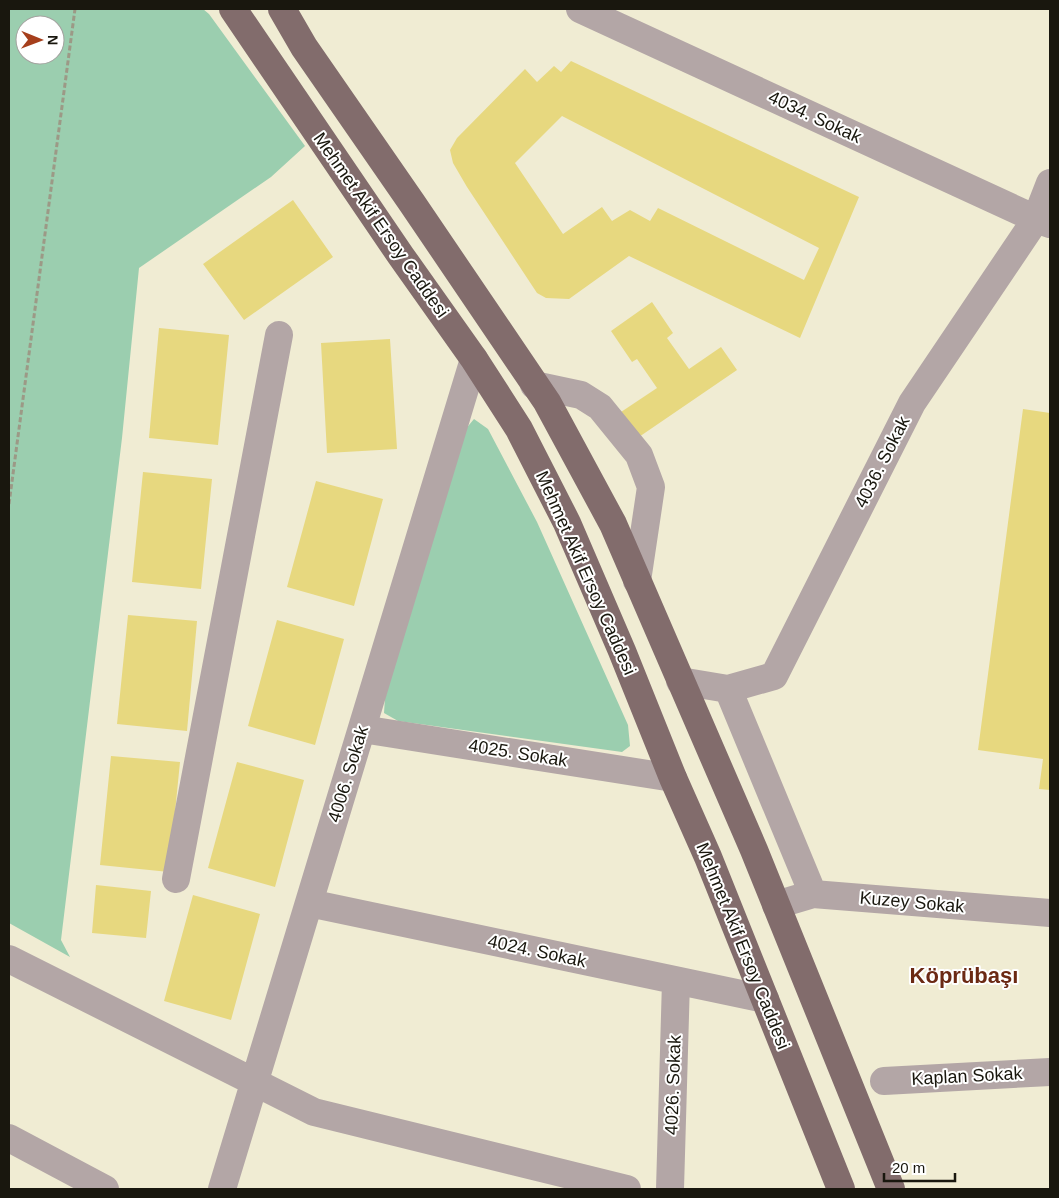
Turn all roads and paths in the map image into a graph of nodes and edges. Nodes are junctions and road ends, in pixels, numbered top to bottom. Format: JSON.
{"nodes":[{"id":1,"x":75,"y":9,"type":"edge"},
{"id":2,"x":233,"y":9,"type":"edge"},
{"id":3,"x":282,"y":9,"type":"edge"},
{"id":4,"x":580,"y":9,"type":"edge"},
{"id":5,"x":1050,"y":182,"type":"edge"},
{"id":6,"x":1043,"y":221,"type":"edge"},
{"id":7,"x":279,"y":335,"type":"dead end"},
{"id":8,"x":474,"y":359,"type":"junction"},
{"id":9,"x":534,"y":385,"type":"junction"},
{"id":10,"x":9,"y":504,"type":"edge"},
{"id":11,"x":637,"y":581,"type":"junction"},
{"id":12,"x":680,"y":680,"type":"junction"},
{"id":13,"x":728,"y":689,"type":"junction"},
{"id":14,"x":362,"y":728,"type":"junction"},
{"id":15,"x":674,"y":778,"type":"junction"},
{"id":16,"x":176,"y":879,"type":"dead end"},
{"id":17,"x":813,"y":894,"type":"junction"},
{"id":18,"x":309,"y":903,"type":"junction"},
{"id":19,"x":776,"y":906,"type":"junction"},
{"id":20,"x":1050,"y":913,"type":"edge"},
{"id":21,"x":9,"y":959,"type":"edge"},
{"id":22,"x":676,"y":981,"type":"junction"},
{"id":23,"x":765,"y":999,"type":"junction"},
{"id":24,"x":1050,"y":1072,"type":"edge"},
{"id":25,"x":884,"y":1081,"type":"dead end"},
{"id":26,"x":254,"y":1083,"type":"junction"},
{"id":27,"x":9,"y":1138,"type":"edge"},
{"id":28,"x":105,"y":1189,"type":"edge"},
{"id":29,"x":222,"y":1189,"type":"edge"},
{"id":30,"x":626,"y":1189,"type":"edge"},
{"id":31,"x":670,"y":1189,"type":"edge"},
{"id":32,"x":841,"y":1189,"type":"edge"},
{"id":33,"x":891,"y":1189,"type":"edge"}],
"edges":[{"from":1,"to":10,"type":"path"},
{"from":2,"to":8,"type":"main road","name":"Mehmet Akif Ersoy Caddesi"},
{"from":3,"to":9,"type":"main road","name":"Mehmet Akif Ersoy Caddesi"},
{"from":4,"to":6,"type":"street","name":"4034. Sokak"},
{"from":5,"to":6,"type":"street","name":"4036. Sokak"},
{"from":6,"to":13,"type":"street","name":"4036. Sokak"},
{"from":7,"to":16,"type":"street"},
{"from":8,"to":14,"type":"street","name":"4006. Sokak"},
{"from":8,"to":15,"type":"main road","name":"Mehmet Akif Ersoy Caddesi"},
{"from":9,"to":11,"type":"main road","name":"Mehmet Akif Ersoy Caddesi"},
{"from":9,"to":11,"type":"street"},
{"from":11,"to":12,"type":"main road","name":"Mehmet Akif Ersoy Caddesi"},
{"from":12,"to":13,"type":"street"},
{"from":12,"to":19,"type":"main road","name":"Mehmet Akif Ersoy Caddesi"},
{"from":13,"to":17,"type":"street"},
{"from":14,"to":15,"type":"street","name":"4025. Sokak"},
{"from":14,"to":18,"type":"street","name":"4006. Sokak"},
{"from":15,"to":23,"type":"main road","name":"Mehmet Akif Ersoy Caddesi"},
{"from":17,"to":19,"type":"street","name":"Kuzey Sokak"},
{"from":17,"to":20,"type":"street","name":"Kuzey Sokak"},
{"from":18,"to":22,"type":"street","name":"4024. Sokak"},
{"from":18,"to":26,"type":"street","name":"4006. Sokak"},
{"from":19,"to":33,"type":"main road","name":"Mehmet Akif Ersoy Caddesi"},
{"from":21,"to":26,"type":"street"},
{"from":22,"to":23,"type":"street","name":"4024. Sokak"},
{"from":22,"to":31,"type":"street","name":"4026. Sokak"},
{"from":23,"to":32,"type":"main road","name":"Mehmet Akif Ersoy Caddesi"},
{"from":24,"to":25,"type":"street","name":"Kaplan Sokak"},
{"from":26,"to":29,"type":"street","name":"4006. Sokak"},
{"from":26,"to":30,"type":"street"},
{"from":27,"to":28,"type":"street"}]}
